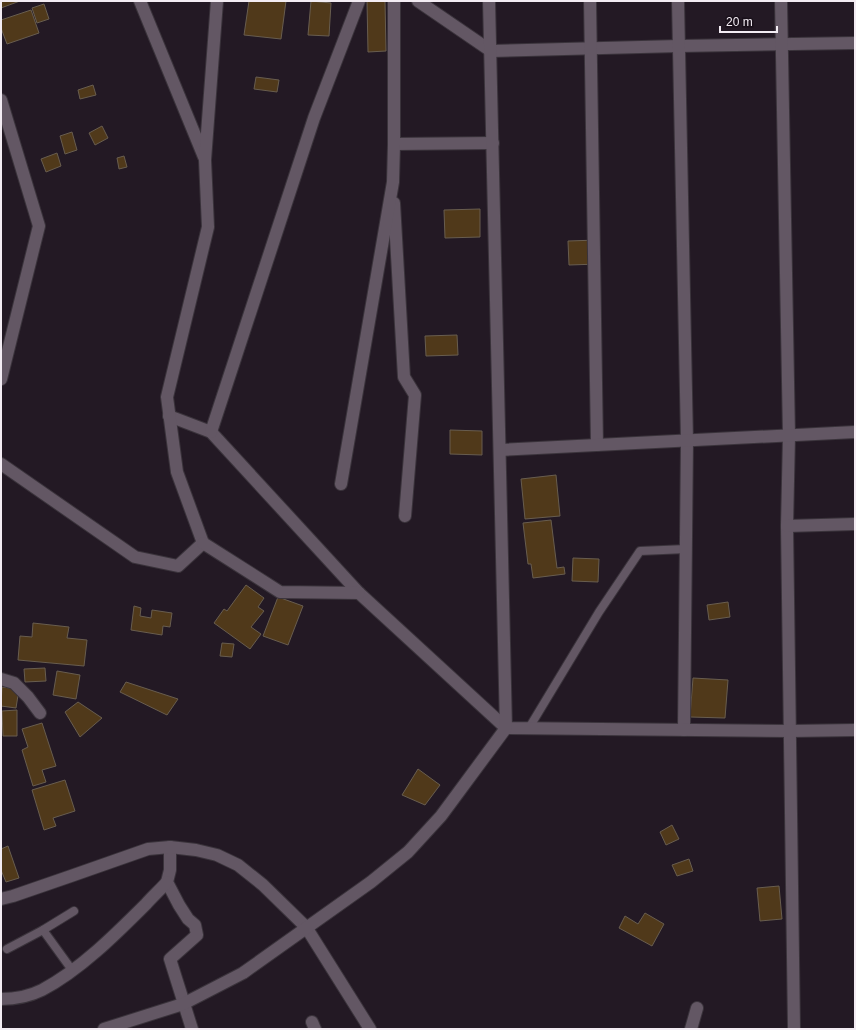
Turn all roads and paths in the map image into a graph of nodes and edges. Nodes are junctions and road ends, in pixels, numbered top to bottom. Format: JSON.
{"nodes":[{"id":1,"x":140,"y":1,"type":"edge"},
{"id":2,"x":216,"y":1,"type":"edge"},
{"id":3,"x":359,"y":1,"type":"edge"},
{"id":4,"x":394,"y":1,"type":"edge"},
{"id":5,"x":418,"y":1,"type":"edge"},
{"id":6,"x":489,"y":1,"type":"edge"},
{"id":7,"x":590,"y":1,"type":"edge"},
{"id":8,"x":678,"y":1,"type":"edge"},
{"id":9,"x":781,"y":1,"type":"edge"},
{"id":10,"x":855,"y":43,"type":"edge"},
{"id":11,"x":781,"y":44,"type":"junction"},
{"id":12,"x":679,"y":46,"type":"junction"},
{"id":13,"x":591,"y":48,"type":"junction"},
{"id":14,"x":490,"y":51,"type":"junction"},
{"id":15,"x":1,"y":100,"type":"edge"},
{"id":16,"x":493,"y":143,"type":"junction"},
{"id":17,"x":394,"y":144,"type":"junction"},
{"id":18,"x":205,"y":160,"type":"junction"},
{"id":19,"x":393,"y":182,"type":"junction"},
{"id":20,"x":1,"y":379,"type":"edge"},
{"id":21,"x":169,"y":416,"type":"junction"},
{"id":22,"x":211,"y":432,"type":"junction"},
{"id":23,"x":855,"y":432,"type":"edge"},
{"id":24,"x":789,"y":436,"type":"junction"},
{"id":25,"x":687,"y":441,"type":"junction"},
{"id":26,"x":597,"y":445,"type":"junction"},
{"id":27,"x":500,"y":450,"type":"junction"},
{"id":28,"x":1,"y":464,"type":"edge"},
{"id":29,"x":341,"y":484,"type":"dead end"},
{"id":30,"x":405,"y":516,"type":"dead end"},
{"id":31,"x":855,"y":524,"type":"edge"},
{"id":32,"x":787,"y":526,"type":"junction"},
{"id":33,"x":203,"y":543,"type":"junction"},
{"id":34,"x":686,"y":549,"type":"junction"},
{"id":35,"x":359,"y":593,"type":"junction"},
{"id":36,"x":1,"y":679,"type":"edge"},
{"id":37,"x":40,"y":713,"type":"dead end"},
{"id":38,"x":506,"y":728,"type":"junction"},
{"id":39,"x":529,"y":728,"type":"junction"},
{"id":40,"x":684,"y":730,"type":"junction"},
{"id":41,"x":855,"y":730,"type":"edge"},
{"id":42,"x":790,"y":731,"type":"junction"},
{"id":43,"x":170,"y":847,"type":"junction"},
{"id":44,"x":167,"y":882,"type":"junction"},
{"id":45,"x":1,"y":899,"type":"edge"},
{"id":46,"x":74,"y":912,"type":"dead end"},
{"id":47,"x":306,"y":927,"type":"junction"},
{"id":48,"x":43,"y":930,"type":"junction"},
{"id":49,"x":7,"y":948,"type":"dead end"},
{"id":50,"x":72,"y":970,"type":"junction"},
{"id":51,"x":1,"y":1000,"type":"edge"},
{"id":52,"x":183,"y":1004,"type":"junction"},
{"id":53,"x":697,"y":1008,"type":"dead end"},
{"id":54,"x":104,"y":1029,"type":"edge"},
{"id":55,"x":192,"y":1029,"type":"edge"},
{"id":56,"x":370,"y":1029,"type":"edge"},
{"id":57,"x":691,"y":1029,"type":"edge"},
{"id":58,"x":794,"y":1029,"type":"edge"}],
"edges":[{"from":1,"to":18,"type":"street"},
{"from":2,"to":18,"type":"street"},
{"from":3,"to":22,"type":"street"},
{"from":4,"to":17,"type":"street"},
{"from":5,"to":14,"type":"street"},
{"from":6,"to":14,"type":"street"},
{"from":7,"to":13,"type":"street"},
{"from":8,"to":12,"type":"street"},
{"from":9,"to":11,"type":"street"},
{"from":10,"to":11,"type":"street"},
{"from":11,"to":12,"type":"street"},
{"from":11,"to":24,"type":"street"},
{"from":12,"to":13,"type":"street"},
{"from":12,"to":25,"type":"street"},
{"from":13,"to":14,"type":"street"},
{"from":13,"to":26,"type":"street"},
{"from":14,"to":16,"type":"street"},
{"from":15,"to":20,"type":"street"},
{"from":16,"to":17,"type":"street"},
{"from":16,"to":27,"type":"street"},
{"from":17,"to":19,"type":"street"},
{"from":18,"to":21,"type":"street"},
{"from":19,"to":29,"type":"street"},
{"from":19,"to":30,"type":"street"},
{"from":21,"to":22,"type":"street"},
{"from":21,"to":33,"type":"street"},
{"from":22,"to":35,"type":"street"},
{"from":23,"to":24,"type":"street"},
{"from":24,"to":25,"type":"street"},
{"from":24,"to":32,"type":"street"},
{"from":25,"to":26,"type":"street"},
{"from":25,"to":34,"type":"street"},
{"from":26,"to":27,"type":"street"},
{"from":27,"to":38,"type":"street"},
{"from":28,"to":33,"type":"street"},
{"from":31,"to":32,"type":"street"},
{"from":32,"to":42,"type":"street"},
{"from":33,"to":35,"type":"street"},
{"from":34,"to":39,"type":"lane"},
{"from":34,"to":40,"type":"street"},
{"from":35,"to":38,"type":"street"},
{"from":36,"to":37,"type":"street"},
{"from":38,"to":39,"type":"street"},
{"from":38,"to":47,"type":"street"},
{"from":39,"to":40,"type":"street"},
{"from":40,"to":42,"type":"street"},
{"from":41,"to":42,"type":"street"},
{"from":42,"to":58,"type":"street"},
{"from":43,"to":44,"type":"street"},
{"from":43,"to":45,"type":"street"},
{"from":43,"to":47,"type":"street"},
{"from":44,"to":50,"type":"street"},
{"from":44,"to":52,"type":"street"},
{"from":46,"to":48,"type":"lane"},
{"from":47,"to":52,"type":"street"},
{"from":47,"to":56,"type":"street"},
{"from":48,"to":49,"type":"lane"},
{"from":48,"to":50,"type":"lane"},
{"from":50,"to":51,"type":"street"},
{"from":52,"to":54,"type":"street"},
{"from":52,"to":55,"type":"street"},
{"from":53,"to":57,"type":"street"}]}
